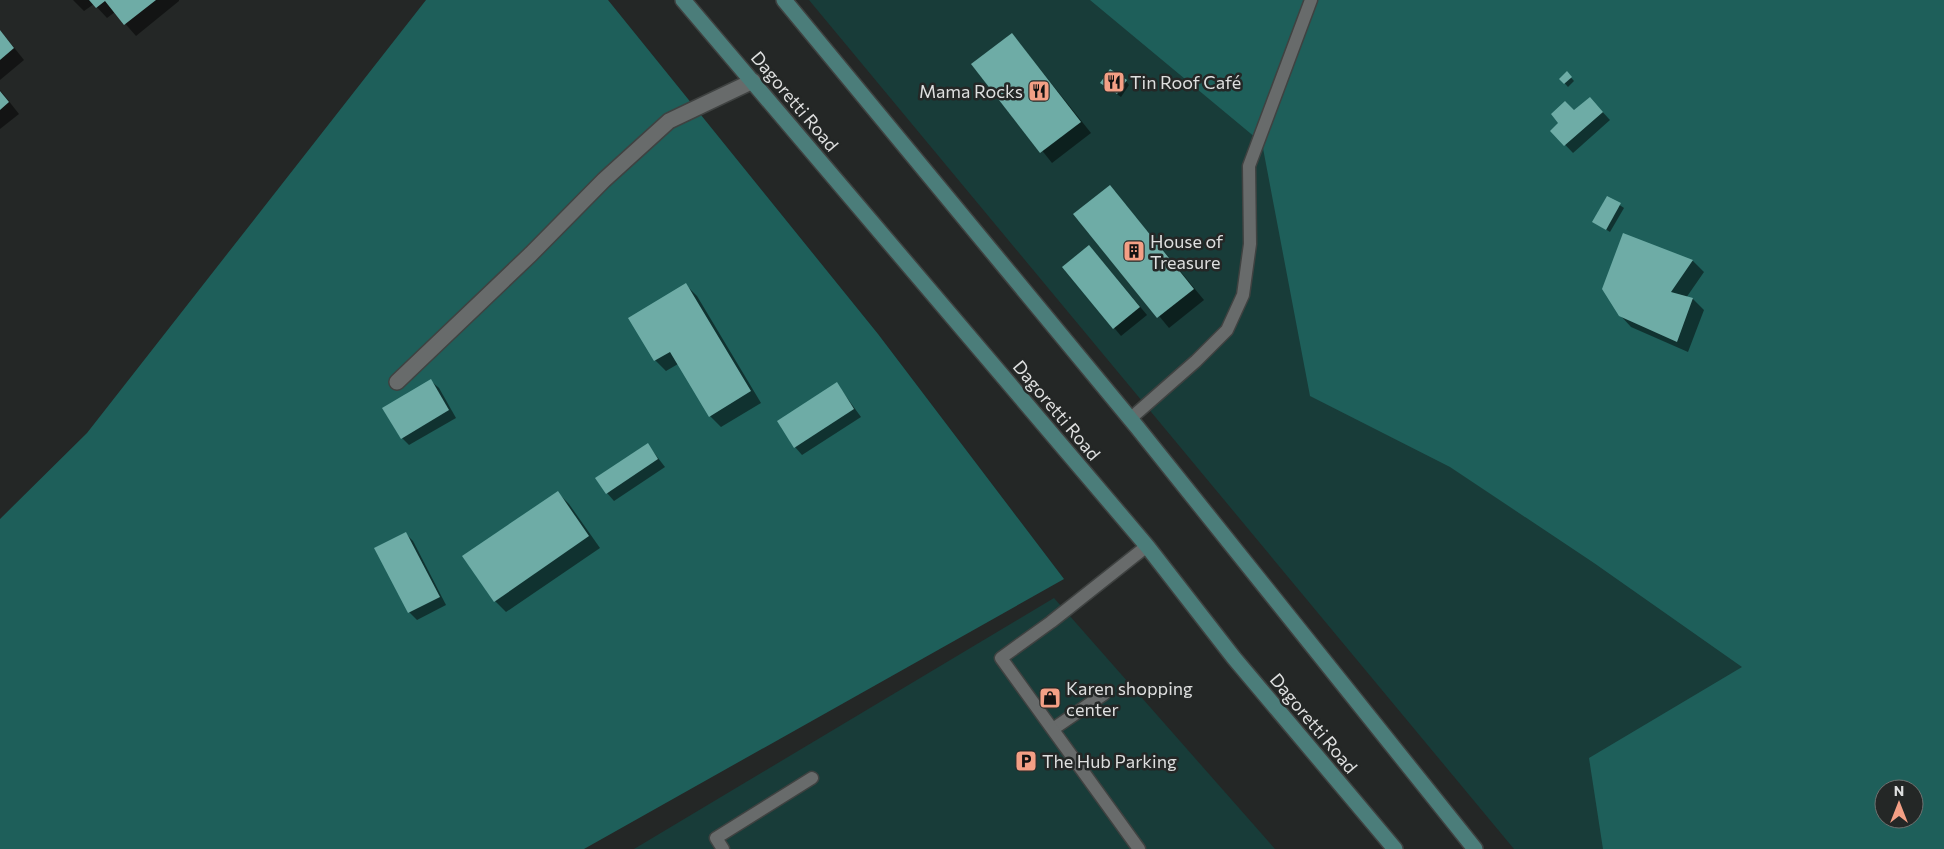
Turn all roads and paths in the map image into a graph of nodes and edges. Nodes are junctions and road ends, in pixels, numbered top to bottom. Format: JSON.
{"nodes":[{"id":1,"x":684,"y":0,"type":"edge"},
{"id":2,"x":784,"y":0,"type":"edge"},
{"id":3,"x":1311,"y":0,"type":"edge"},
{"id":4,"x":753,"y":81,"type":"junction"},
{"id":5,"x":396,"y":382,"type":"dead end"},
{"id":6,"x":1130,"y":419,"type":"junction"},
{"id":7,"x":1147,"y":546,"type":"junction"},
{"id":8,"x":1104,"y":694,"type":"dead end"},
{"id":9,"x":1053,"y":729,"type":"junction"},
{"id":10,"x":812,"y":778,"type":"dead end"},
{"id":11,"x":723,"y":849,"type":"edge"},
{"id":12,"x":1139,"y":849,"type":"edge"},
{"id":13,"x":1395,"y":849,"type":"edge"},
{"id":14,"x":1475,"y":849,"type":"edge"}],
"edges":[{"from":1,"to":4,"type":"main road","name":"Dagoretti Road"},
{"from":2,"to":6,"type":"main road"},
{"from":3,"to":6,"type":"lane"},
{"from":4,"to":5,"type":"street"},
{"from":4,"to":7,"type":"main road","name":"Dagoretti Road"},
{"from":6,"to":14,"type":"main road"},
{"from":7,"to":9,"type":"lane"},
{"from":7,"to":13,"type":"main road","name":"Dagoretti Road"},
{"from":8,"to":9,"type":"lane"},
{"from":9,"to":12,"type":"lane"},
{"from":10,"to":11,"type":"lane"}]}
